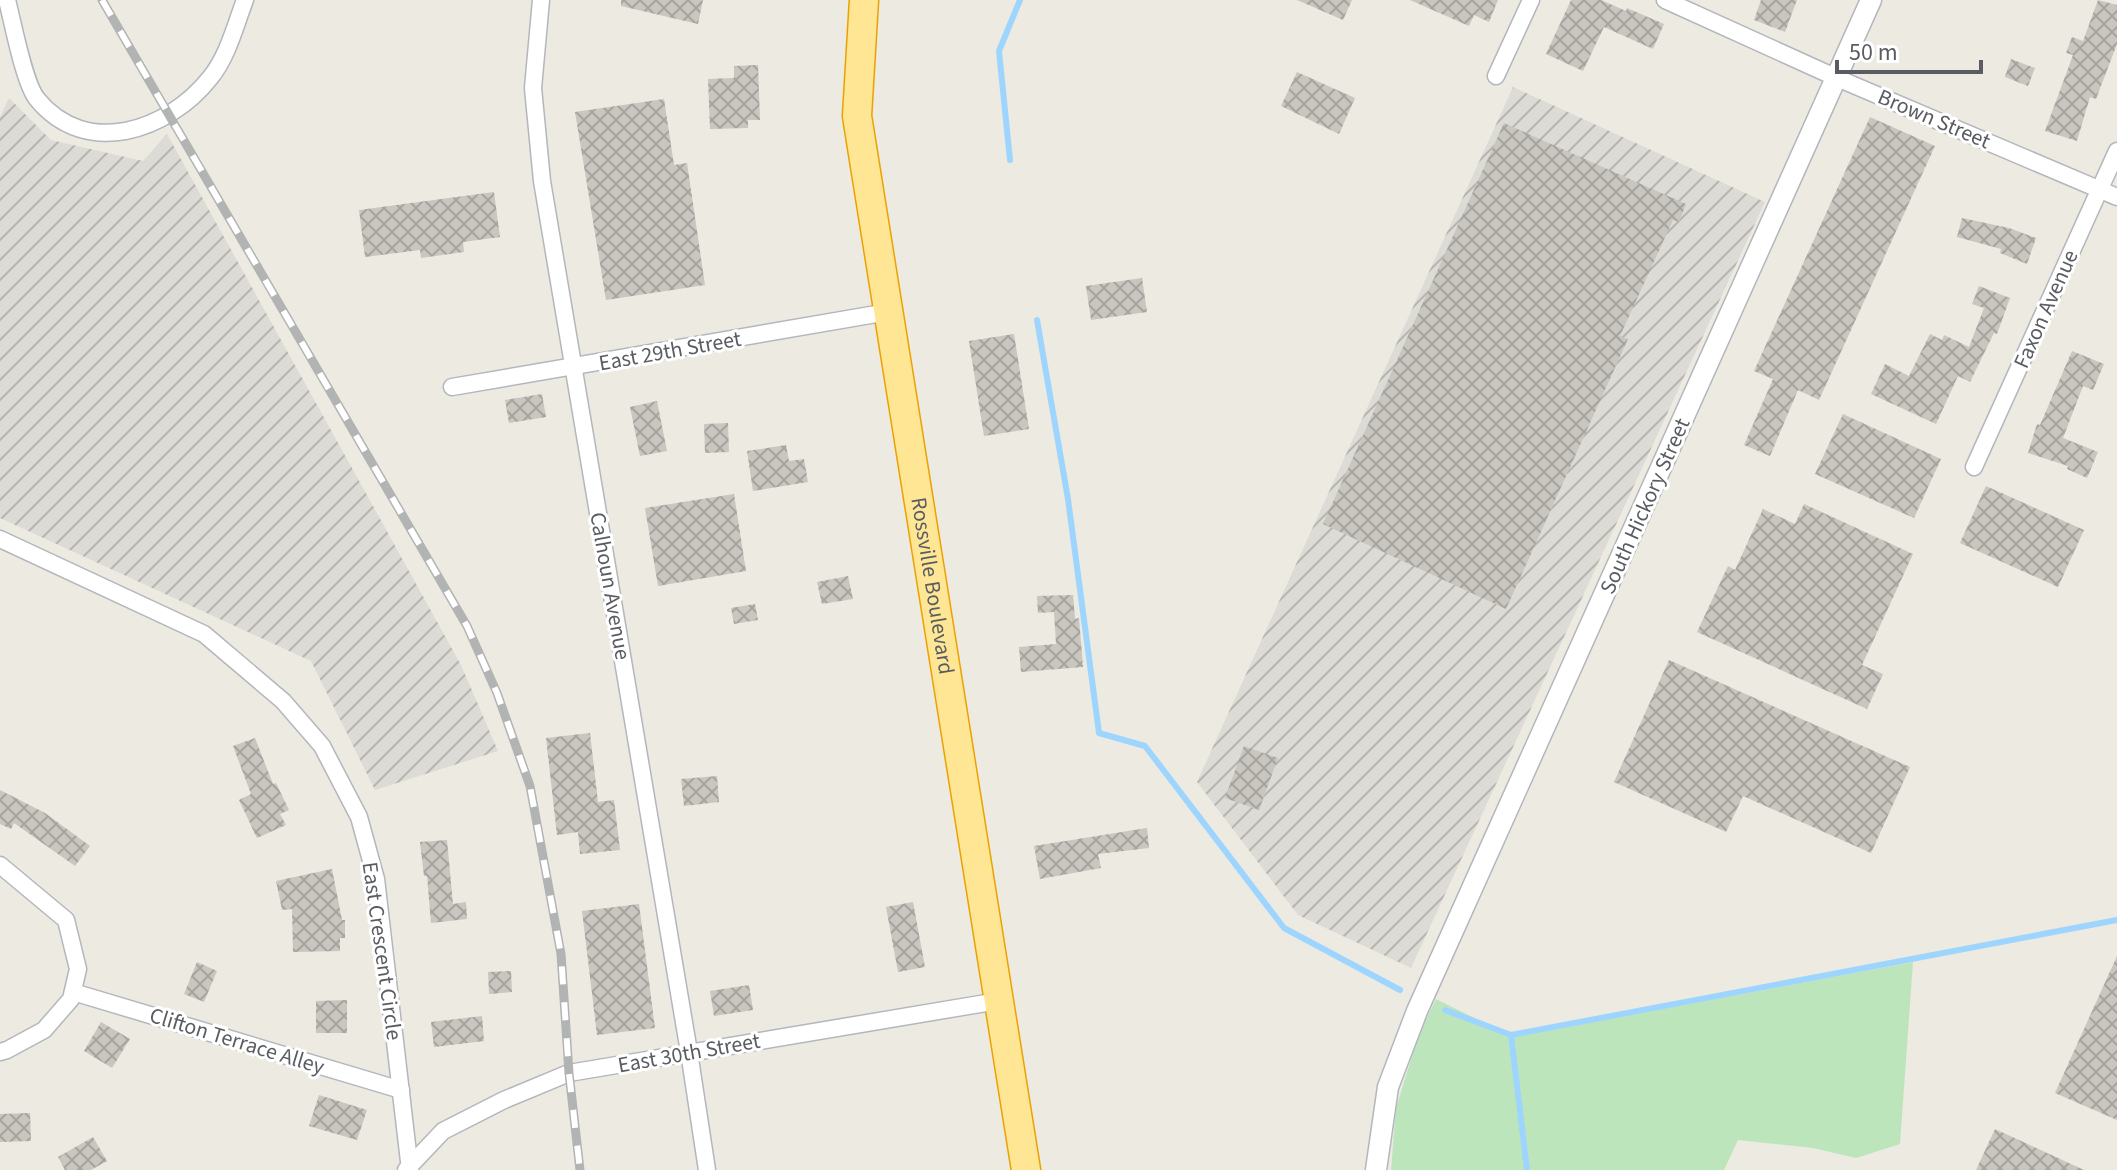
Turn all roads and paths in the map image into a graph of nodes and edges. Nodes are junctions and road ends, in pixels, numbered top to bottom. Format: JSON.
{"nodes":[{"id":1,"x":7,"y":0,"type":"edge"},
{"id":2,"x":245,"y":0,"type":"edge"},
{"id":3,"x":541,"y":0,"type":"edge"},
{"id":4,"x":864,"y":0,"type":"edge"},
{"id":5,"x":1531,"y":0,"type":"edge"},
{"id":6,"x":1665,"y":0,"type":"edge"},
{"id":7,"x":1871,"y":0,"type":"edge"},
{"id":8,"x":1496,"y":76,"type":"dead end"},
{"id":9,"x":1837,"y":78,"type":"junction"},
{"id":10,"x":2117,"y":151,"type":"edge"},
{"id":11,"x":2100,"y":189,"type":"junction"},
{"id":12,"x":2117,"y":197,"type":"edge"},
{"id":13,"x":888,"y":312,"type":"junction"},
{"id":14,"x":572,"y":368,"type":"junction"},
{"id":15,"x":452,"y":387,"type":"dead end"},
{"id":16,"x":1974,"y":467,"type":"dead end"},
{"id":17,"x":0,"y":539,"type":"edge"},
{"id":18,"x":0,"y":865,"type":"edge"},
{"id":19,"x":73,"y":992,"type":"junction"},
{"id":20,"x":998,"y":1001,"type":"junction"},
{"id":21,"x":0,"y":1052,"type":"edge"},
{"id":22,"x":689,"y":1052,"type":"junction"},
{"id":23,"x":401,"y":1090,"type":"junction"},
{"id":24,"x":409,"y":1169,"type":"edge"},
{"id":25,"x":707,"y":1170,"type":"edge"},
{"id":26,"x":1026,"y":1170,"type":"edge"},
{"id":27,"x":1376,"y":1170,"type":"edge"}],
"edges":[{"from":1,"to":2,"type":"street"},
{"from":3,"to":14,"type":"street","name":"Calhoun Avenue"},
{"from":4,"to":13,"type":"highway","name":"Rossville Boulevard"},
{"from":5,"to":8,"type":"street"},
{"from":6,"to":9,"type":"street","name":"Brown Street"},
{"from":7,"to":9,"type":"street","name":"South Hickory Street"},
{"from":9,"to":11,"type":"street","name":"Brown Street"},
{"from":9,"to":27,"type":"street","name":"South Hickory Street"},
{"from":10,"to":11,"type":"street","name":"Faxon Avenue"},
{"from":11,"to":12,"type":"street","name":"Brown Street"},
{"from":11,"to":16,"type":"street","name":"Faxon Avenue"},
{"from":13,"to":14,"type":"street","name":"East 29th Street"},
{"from":13,"to":20,"type":"highway","name":"Rossville Boulevard"},
{"from":14,"to":15,"type":"street","name":"East 29th Street"},
{"from":14,"to":22,"type":"street","name":"Calhoun Avenue"},
{"from":17,"to":23,"type":"street","name":"East Crescent Circle"},
{"from":18,"to":19,"type":"street"},
{"from":19,"to":21,"type":"street"},
{"from":19,"to":23,"type":"street","name":"Clifton Terrace Alley"},
{"from":20,"to":22,"type":"street","name":"East 30th Street"},
{"from":20,"to":26,"type":"highway","name":"Rossville Boulevard"},
{"from":22,"to":24,"type":"street","name":"East 30th Street"},
{"from":22,"to":25,"type":"street","name":"Calhoun Avenue"},
{"from":23,"to":24,"type":"street","name":"East Crescent Circle"}]}
